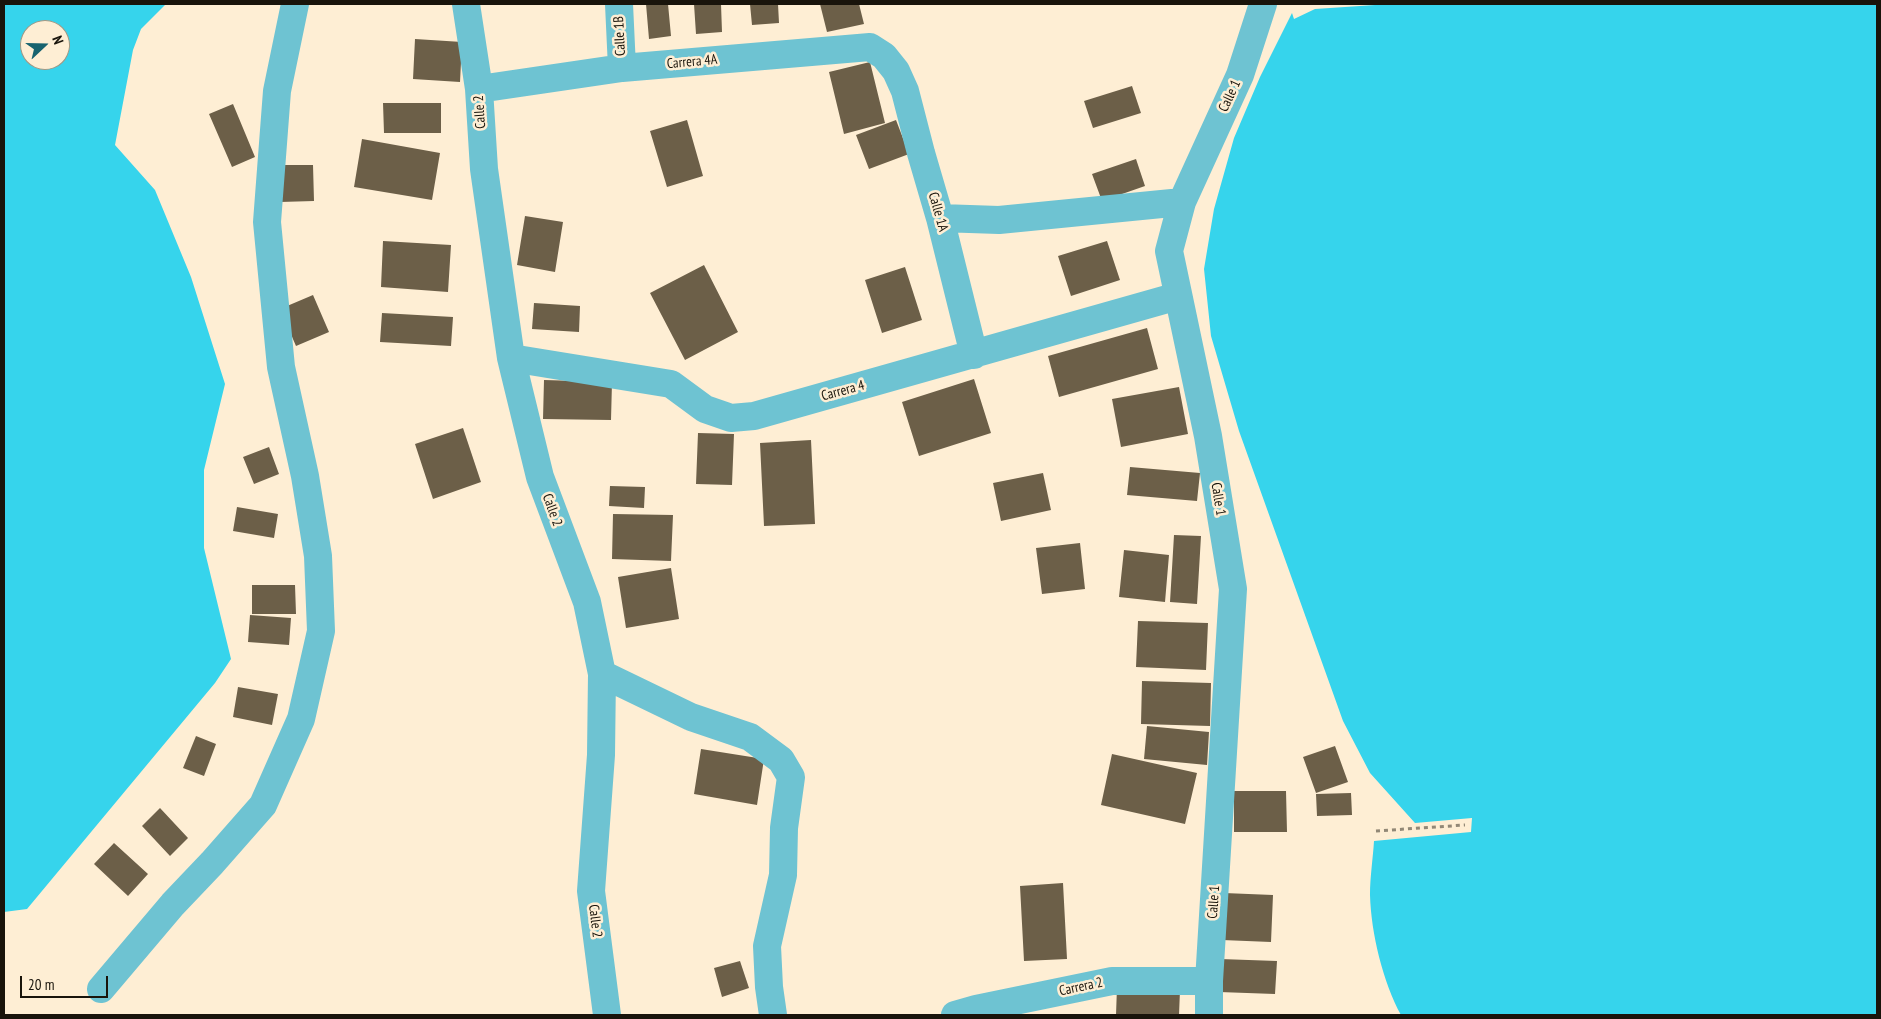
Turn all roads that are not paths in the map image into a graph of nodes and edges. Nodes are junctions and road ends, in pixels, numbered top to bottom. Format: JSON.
{"nodes":[{"id":1,"x":296,"y":4,"type":"edge"},
{"id":2,"x":466,"y":4,"type":"edge"},
{"id":3,"x":619,"y":4,"type":"edge"},
{"id":4,"x":1263,"y":4,"type":"edge"},
{"id":5,"x":622,"y":68,"type":"junction"},
{"id":6,"x":896,"y":71,"type":"joint"},
{"id":7,"x":479,"y":89,"type":"junction"},
{"id":8,"x":1182,"y":202,"type":"junction"},
{"id":9,"x":940,"y":218,"type":"junction"},
{"id":10,"x":1178,"y":296,"type":"junction"},
{"id":11,"x":974,"y":354,"type":"junction"},
{"id":12,"x":511,"y":358,"type":"junction"},
{"id":13,"x":602,"y":674,"type":"junction"},
{"id":14,"x":1209,"y":981,"type":"junction"},
{"id":15,"x":101,"y":989,"type":"dead end"},
{"id":16,"x":607,"y":1015,"type":"edge"},
{"id":17,"x":773,"y":1015,"type":"edge"},
{"id":18,"x":955,"y":1015,"type":"edge"},
{"id":19,"x":1209,"y":1015,"type":"edge"}],
"edges":[{"from":1,"to":15,"type":"street"},
{"from":2,"to":7,"type":"street","name":"Calle 2"},
{"from":3,"to":5,"type":"street","name":"Calle 1B"},
{"from":4,"to":8,"type":"street","name":"Calle 1"},
{"from":5,"to":6,"type":"street","name":"Carrera 4A"},
{"from":5,"to":7,"type":"street","name":"Carrera 4A"},
{"from":6,"to":9,"type":"street","name":"Calle 1A"},
{"from":7,"to":12,"type":"street","name":"Calle 2"},
{"from":8,"to":9,"type":"street"},
{"from":8,"to":10,"type":"street","name":"Calle 1"},
{"from":9,"to":11,"type":"street","name":"Calle 1A"},
{"from":10,"to":11,"type":"street","name":"Carrera 4"},
{"from":10,"to":14,"type":"street","name":"Calle 1"},
{"from":11,"to":12,"type":"street","name":"Carrera 4"},
{"from":12,"to":13,"type":"street","name":"Calle 2"},
{"from":13,"to":16,"type":"street","name":"Calle 2"},
{"from":13,"to":17,"type":"street"},
{"from":14,"to":18,"type":"street","name":"Carrera 2"},
{"from":14,"to":19,"type":"street","name":"Calle 1"}]}
